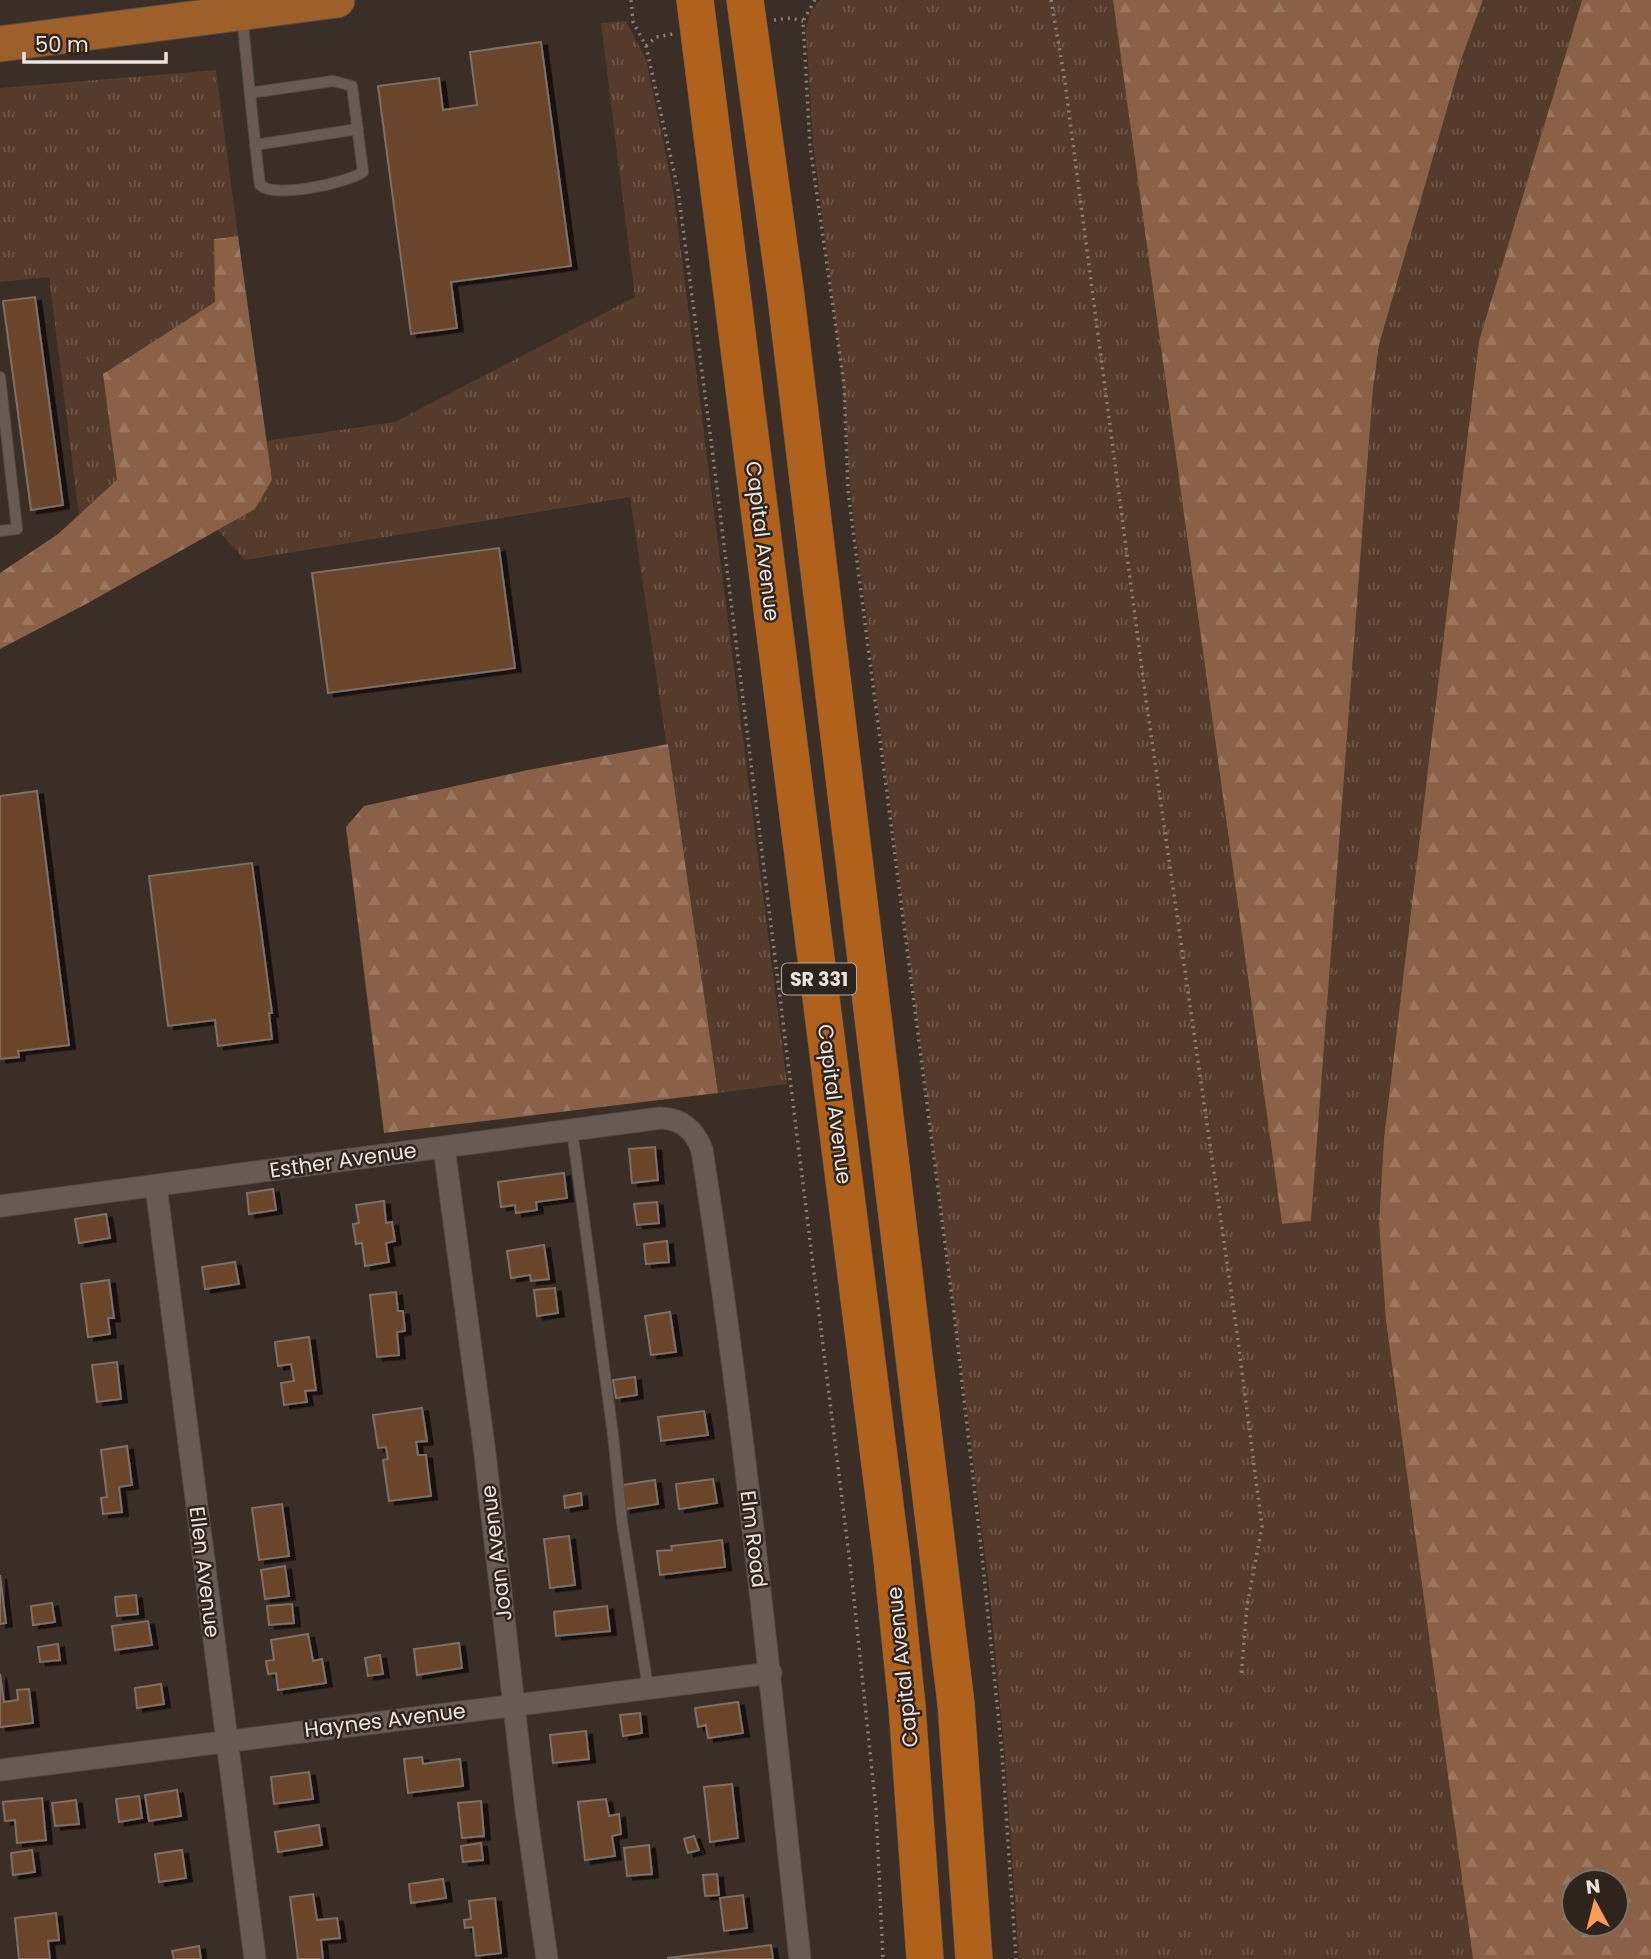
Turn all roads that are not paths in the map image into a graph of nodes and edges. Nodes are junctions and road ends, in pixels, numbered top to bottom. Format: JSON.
{"nodes":[{"id":1,"x":337,"y":0,"type":"edge"},
{"id":2,"x":695,"y":0,"type":"edge"},
{"id":3,"x":745,"y":0,"type":"edge"},
{"id":4,"x":242,"y":13,"type":"junction"},
{"id":5,"x":0,"y":44,"type":"edge"},
{"id":6,"x":250,"y":93,"type":"junction"},
{"id":7,"x":358,"y":129,"type":"junction"},
{"id":8,"x":255,"y":145,"type":"junction"},
{"id":9,"x":0,"y":377,"type":"edge"},
{"id":10,"x":0,"y":531,"type":"edge"},
{"id":11,"x":686,"y":1125,"type":"joint"},
{"id":12,"x":572,"y":1130,"type":"junction"},
{"id":13,"x":444,"y":1147,"type":"junction"},
{"id":14,"x":156,"y":1186,"type":"junction"},
{"id":15,"x":0,"y":1206,"type":"edge"},
{"id":16,"x":771,"y":1673,"type":"junction"},
{"id":17,"x":648,"y":1688,"type":"junction"},
{"id":18,"x":514,"y":1704,"type":"junction"},
{"id":19,"x":227,"y":1740,"type":"junction"},
{"id":20,"x":0,"y":1770,"type":"edge"},
{"id":21,"x":255,"y":1959,"type":"edge"},
{"id":22,"x":547,"y":1959,"type":"edge"},
{"id":23,"x":800,"y":1959,"type":"edge"},
{"id":24,"x":925,"y":1959,"type":"edge"},
{"id":25,"x":974,"y":1959,"type":"edge"}],
"edges":[{"from":1,"to":4,"type":"main road"},
{"from":2,"to":24,"type":"highway","name":"Capital Avenue","number":"SR 331"},
{"from":3,"to":25,"type":"highway","number":"SR 331"},
{"from":4,"to":5,"type":"main road"},
{"from":4,"to":6,"type":"lane"},
{"from":6,"to":7,"type":"lane"},
{"from":6,"to":8,"type":"lane"},
{"from":7,"to":8,"type":"lane"},
{"from":7,"to":8,"type":"lane"},
{"from":9,"to":10,"type":"lane"},
{"from":11,"to":12,"type":"street","name":"Esther Avenue"},
{"from":11,"to":16,"type":"street","name":"Elm Road"},
{"from":12,"to":13,"type":"street","name":"Esther Avenue"},
{"from":12,"to":17,"type":"lane"},
{"from":13,"to":14,"type":"street","name":"Esther Avenue"},
{"from":13,"to":18,"type":"street","name":"Joan Avenue"},
{"from":14,"to":15,"type":"street","name":"Esther Avenue"},
{"from":14,"to":19,"type":"street","name":"Ellen Avenue"},
{"from":16,"to":17,"type":"street","name":"Haynes Avenue"},
{"from":16,"to":23,"type":"street","name":"Elm Road"},
{"from":17,"to":18,"type":"street","name":"Haynes Avenue"},
{"from":18,"to":19,"type":"street","name":"Haynes Avenue"},
{"from":18,"to":22,"type":"street","name":"Joan Avenue"},
{"from":19,"to":20,"type":"street","name":"Haynes Avenue"},
{"from":19,"to":21,"type":"street","name":"Ellen Avenue"}]}
